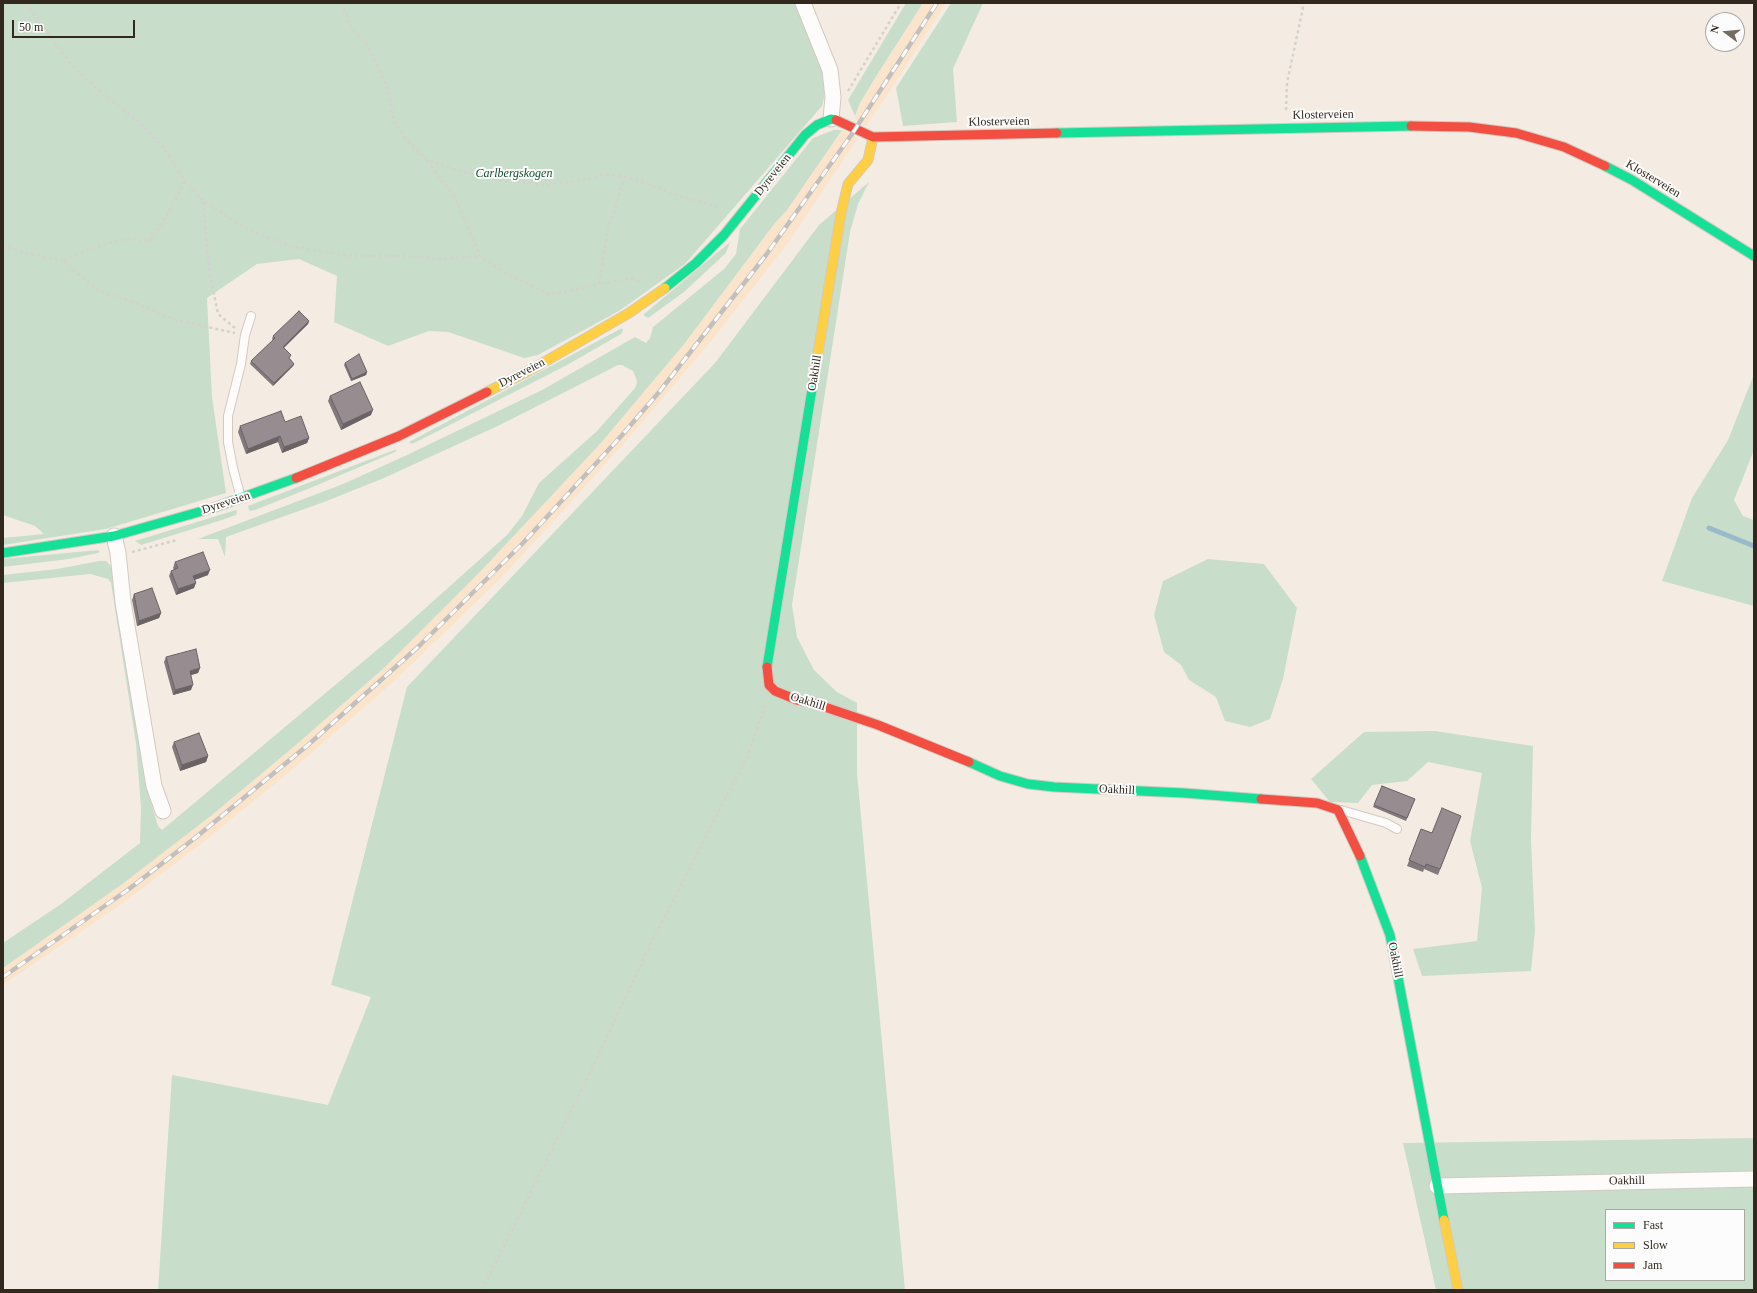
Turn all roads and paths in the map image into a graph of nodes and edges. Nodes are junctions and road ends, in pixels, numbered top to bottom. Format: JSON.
{"nodes":[{"id":1,"x":26,"y":3,"type":"edge"},
{"id":2,"x":341,"y":3,"type":"edge"},
{"id":3,"x":803,"y":3,"type":"edge"},
{"id":4,"x":901,"y":3,"type":"edge"},
{"id":5,"x":1304,"y":3,"type":"edge"},
{"id":6,"x":848,"y":92,"type":"dead end"},
{"id":7,"x":831,"y":119,"type":"junction"},
{"id":8,"x":1285,"y":128,"type":"junction"},
{"id":9,"x":873,"y":137,"type":"junction"},
{"id":10,"x":427,"y":160,"type":"junction"},
{"id":11,"x":625,"y":176,"type":"junction"},
{"id":12,"x":185,"y":180,"type":"junction"},
{"id":13,"x":203,"y":201,"type":"junction"},
{"id":14,"x":741,"y":214,"type":"junction"},
{"id":15,"x":3,"y":245,"type":"edge"},
{"id":16,"x":480,"y":256,"type":"junction"},
{"id":17,"x":1754,"y":256,"type":"edge"},
{"id":18,"x":63,"y":261,"type":"junction"},
{"id":19,"x":599,"y":284,"type":"junction"},
{"id":20,"x":663,"y":290,"type":"junction"},
{"id":21,"x":252,"y":316,"type":"dead end"},
{"id":22,"x":245,"y":335,"type":"junction"},
{"id":23,"x":241,"y":499,"type":"junction"},
{"id":24,"x":114,"y":536,"type":"junction"},
{"id":25,"x":3,"y":553,"type":"edge"},
{"id":26,"x":769,"y":685,"type":"junction"},
{"id":27,"x":1338,"y":810,"type":"junction"},
{"id":28,"x":163,"y":811,"type":"dead end"},
{"id":29,"x":1397,"y":828,"type":"dead end"},
{"id":30,"x":1754,"y":1180,"type":"edge"},
{"id":31,"x":1438,"y":1186,"type":"junction"},
{"id":32,"x":482,"y":1290,"type":"edge"},
{"id":33,"x":1458,"y":1290,"type":"edge"}],
"edges":[{"from":1,"to":12,"type":"path"},
{"from":2,"to":10,"type":"path"},
{"from":3,"to":7,"type":"street"},
{"from":4,"to":6,"type":"path"},
{"from":5,"to":8,"type":"path"},
{"from":7,"to":9,"type":"main road","name":"Klosterveien"},
{"from":7,"to":14,"type":"main road","name":"Dyreveien"},
{"from":8,"to":9,"type":"main road","name":"Klosterveien"},
{"from":8,"to":17,"type":"main road","name":"Klosterveien"},
{"from":9,"to":26,"type":"main road","name":"Oakhill"},
{"from":10,"to":11,"type":"path"},
{"from":10,"to":16,"type":"path"},
{"from":11,"to":14,"type":"path"},
{"from":11,"to":19,"type":"path"},
{"from":12,"to":13,"type":"path"},
{"from":12,"to":18,"type":"path"},
{"from":13,"to":16,"type":"path"},
{"from":13,"to":22,"type":"path"},
{"from":14,"to":20,"type":"main road","name":"Dyreveien"},
{"from":15,"to":18,"type":"path"},
{"from":16,"to":19,"type":"path"},
{"from":18,"to":22,"type":"path"},
{"from":19,"to":20,"type":"path"},
{"from":20,"to":23,"type":"main road","name":"Dyreveien"},
{"from":21,"to":22,"type":"lane"},
{"from":22,"to":23,"type":"lane"},
{"from":23,"to":24,"type":"main road","name":"Dyreveien"},
{"from":24,"to":25,"type":"main road","name":"Dyreveien"},
{"from":24,"to":28,"type":"street"},
{"from":26,"to":27,"type":"main road","name":"Oakhill"},
{"from":26,"to":32,"type":"path"},
{"from":27,"to":29,"type":"lane"},
{"from":27,"to":31,"type":"main road","name":"Oakhill"},
{"from":30,"to":31,"type":"street","name":"Oakhill"},
{"from":31,"to":33,"type":"main road"}]}
